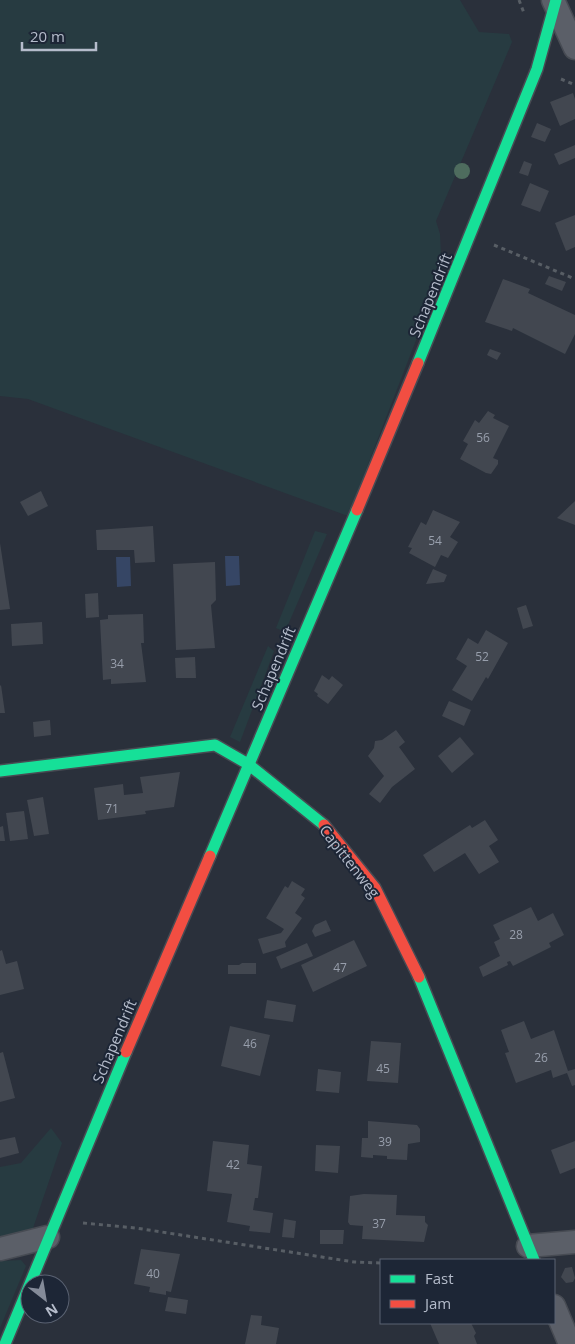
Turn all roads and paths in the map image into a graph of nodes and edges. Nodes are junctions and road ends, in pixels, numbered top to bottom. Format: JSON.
{"nodes":[{"id":1,"x":555,"y":1,"type":"edge"},
{"id":2,"x":575,"y":48,"type":"edge"},
{"id":3,"x":472,"y":233,"type":"junction"},
{"id":4,"x":575,"y":279,"type":"edge"},
{"id":5,"x":248,"y":764,"type":"junction"},
{"id":6,"x":0,"y":771,"type":"edge"},
{"id":7,"x":51,"y":1228,"type":"junction"},
{"id":8,"x":575,"y":1242,"type":"edge"},
{"id":9,"x":0,"y":1249,"type":"edge"},
{"id":10,"x":531,"y":1253,"type":"edge"},
{"id":11,"x":380,"y":1263,"type":"edge"},
{"id":12,"x":555,"y":1308,"type":"edge"},
{"id":13,"x":5,"y":1344,"type":"edge"},
{"id":14,"x":570,"y":1344,"type":"edge"}],
"edges":[{"from":1,"to":2,"type":"street"},
{"from":1,"to":3,"type":"street","name":"Schapendrift"},
{"from":3,"to":4,"type":"path"},
{"from":3,"to":5,"type":"street","name":"Schapendrift"},
{"from":5,"to":6,"type":"street","name":"Capittenweg"},
{"from":5,"to":7,"type":"street","name":"Schapendrift"},
{"from":5,"to":10,"type":"street","name":"Capittenweg"},
{"from":7,"to":9,"type":"street"},
{"from":7,"to":11,"type":"path"},
{"from":7,"to":13,"type":"street","name":"Schapendrift"},
{"from":8,"to":10,"type":"street","name":"Capittenweg"},
{"from":12,"to":14,"type":"street"}]}
